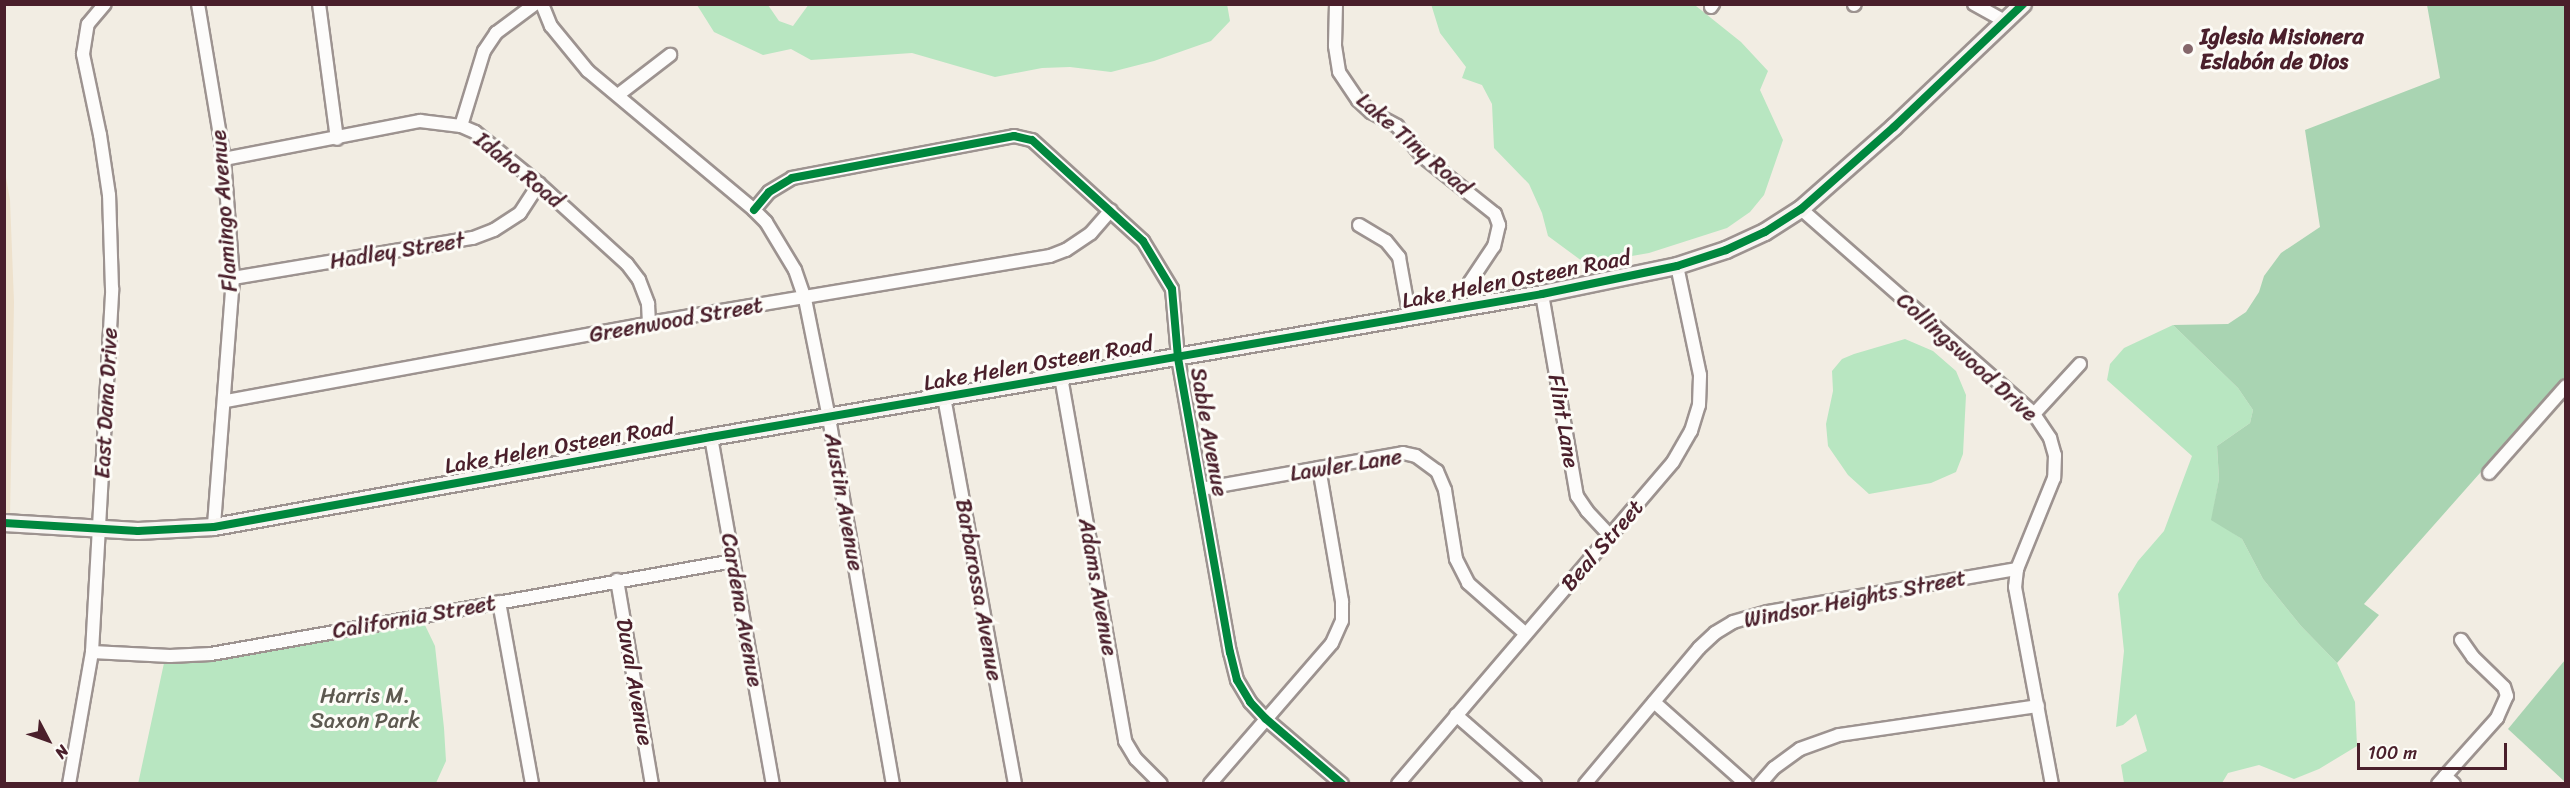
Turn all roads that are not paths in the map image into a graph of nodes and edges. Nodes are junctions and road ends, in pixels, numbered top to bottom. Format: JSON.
{"nodes":[{"id":1,"x":105,"y":4,"type":"edge"},
{"id":2,"x":198,"y":4,"type":"edge"},
{"id":3,"x":319,"y":4,"type":"edge"},
{"id":4,"x":535,"y":4,"type":"edge"},
{"id":5,"x":542,"y":4,"type":"edge"},
{"id":6,"x":1336,"y":4,"type":"edge"},
{"id":7,"x":1974,"y":4,"type":"edge"},
{"id":8,"x":2023,"y":4,"type":"edge"},
{"id":9,"x":2005,"y":21,"type":"junction"},
{"id":10,"x":670,"y":55,"type":"dead end"},
{"id":11,"x":618,"y":95,"type":"junction"},
{"id":12,"x":461,"y":126,"type":"junction"},
{"id":13,"x":337,"y":139,"type":"junction"},
{"id":14,"x":224,"y":159,"type":"junction"},
{"id":15,"x":540,"y":184,"type":"junction"},
{"id":16,"x":1801,"y":209,"type":"junction"},
{"id":17,"x":754,"y":210,"type":"junction"},
{"id":18,"x":1111,"y":210,"type":"junction"},
{"id":19,"x":1359,"y":225,"type":"dead end"},
{"id":20,"x":1677,"y":266,"type":"junction"},
{"id":21,"x":233,"y":278,"type":"junction"},
{"id":22,"x":1542,"y":294,"type":"junction"},
{"id":23,"x":805,"y":298,"type":"junction"},
{"id":24,"x":1476,"y":306,"type":"junction"},
{"id":25,"x":1410,"y":318,"type":"junction"},
{"id":26,"x":649,"y":322,"type":"junction"},
{"id":27,"x":1178,"y":358,"type":"junction"},
{"id":28,"x":2080,"y":364,"type":"dead end"},
{"id":29,"x":1061,"y":377,"type":"junction"},
{"id":30,"x":2565,"y":386,"type":"edge"},
{"id":31,"x":944,"y":397,"type":"junction"},
{"id":32,"x":226,"y":401,"type":"junction"},
{"id":33,"x":2034,"y":414,"type":"junction"},
{"id":34,"x":830,"y":418,"type":"junction"},
{"id":35,"x":711,"y":437,"type":"junction"},
{"id":36,"x":1318,"y":468,"type":"junction"},
{"id":37,"x":2489,"y":473,"type":"dead end"},
{"id":38,"x":1201,"y":489,"type":"junction"},
{"id":39,"x":4,"y":523,"type":"edge"},
{"id":40,"x":214,"y":527,"type":"junction"},
{"id":41,"x":99,"y":531,"type":"junction"},
{"id":42,"x":1610,"y":536,"type":"junction"},
{"id":43,"x":734,"y":561,"type":"junction"},
{"id":44,"x":2017,"y":569,"type":"junction"},
{"id":45,"x":617,"y":580,"type":"junction"},
{"id":46,"x":499,"y":602,"type":"junction"},
{"id":47,"x":1525,"y":633,"type":"junction"},
{"id":48,"x":2461,"y":640,"type":"dead end"},
{"id":49,"x":92,"y":652,"type":"junction"},
{"id":50,"x":1654,"y":702,"type":"junction"},
{"id":51,"x":2038,"y":706,"type":"junction"},
{"id":52,"x":1456,"y":715,"type":"junction"},
{"id":53,"x":1266,"y":719,"type":"junction"},
{"id":54,"x":2446,"y":781,"type":"edge"},
{"id":55,"x":69,"y":783,"type":"edge"},
{"id":56,"x":532,"y":783,"type":"edge"},
{"id":57,"x":652,"y":783,"type":"edge"},
{"id":58,"x":773,"y":783,"type":"edge"},
{"id":59,"x":893,"y":783,"type":"edge"},
{"id":60,"x":1015,"y":783,"type":"edge"},
{"id":61,"x":1161,"y":783,"type":"edge"},
{"id":62,"x":1210,"y":783,"type":"edge"},
{"id":63,"x":1342,"y":783,"type":"edge"},
{"id":64,"x":1398,"y":783,"type":"edge"},
{"id":65,"x":1535,"y":783,"type":"edge"},
{"id":66,"x":1585,"y":783,"type":"edge"},
{"id":67,"x":1746,"y":783,"type":"edge"},
{"id":68,"x":1760,"y":783,"type":"edge"},
{"id":69,"x":2052,"y":783,"type":"edge"}],
"edges":[{"from":1,"to":41,"type":"street","name":"East Dana Drive"},
{"from":2,"to":14,"type":"street","name":"Flamingo Avenue"},
{"from":3,"to":13,"type":"street"},
{"from":4,"to":12,"type":"street"},
{"from":5,"to":11,"type":"street","name":"Austin Avenue"},
{"from":6,"to":24,"type":"street","name":"Lake Tiny Road"},
{"from":7,"to":9,"type":"street"},
{"from":8,"to":9,"type":"street","name":"Lake Helen Osteen Road"},
{"from":9,"to":16,"type":"street","name":"Lake Helen Osteen Road"},
{"from":10,"to":11,"type":"street"},
{"from":11,"to":17,"type":"street","name":"Austin Avenue"},
{"from":12,"to":13,"type":"street","name":"Idaho Road"},
{"from":12,"to":15,"type":"street","name":"Idaho Road"},
{"from":13,"to":14,"type":"street","name":"Idaho Road"},
{"from":14,"to":21,"type":"street","name":"Flamingo Avenue"},
{"from":15,"to":21,"type":"street","name":"Hadley Street"},
{"from":15,"to":26,"type":"street","name":"Idaho Road"},
{"from":16,"to":20,"type":"street","name":"Lake Helen Osteen Road"},
{"from":16,"to":33,"type":"street","name":"Collingswood Drive"},
{"from":17,"to":18,"type":"street","name":"Sable Avenue"},
{"from":17,"to":23,"type":"street","name":"Austin Avenue"},
{"from":18,"to":23,"type":"street","name":"Greenwood Street"},
{"from":18,"to":27,"type":"street","name":"Sable Avenue"},
{"from":19,"to":25,"type":"street"},
{"from":20,"to":22,"type":"street","name":"Lake Helen Osteen Road"},
{"from":20,"to":42,"type":"street","name":"Beal Street"},
{"from":21,"to":32,"type":"street","name":"Flamingo Avenue"},
{"from":22,"to":24,"type":"street","name":"Lake Helen Osteen Road"},
{"from":22,"to":42,"type":"street","name":"Flint Lane"},
{"from":23,"to":26,"type":"street","name":"Greenwood Street"},
{"from":23,"to":34,"type":"street","name":"Austin Avenue"},
{"from":24,"to":25,"type":"street","name":"Lake Helen Osteen Road"},
{"from":25,"to":27,"type":"street","name":"Lake Helen Osteen Road"},
{"from":26,"to":32,"type":"street","name":"Greenwood Street"},
{"from":27,"to":29,"type":"street","name":"Lake Helen Osteen Road"},
{"from":27,"to":38,"type":"street","name":"Sable Avenue"},
{"from":28,"to":33,"type":"street"},
{"from":29,"to":31,"type":"street","name":"Lake Helen Osteen Road"},
{"from":29,"to":61,"type":"street","name":"Adams Avenue"},
{"from":30,"to":37,"type":"street"},
{"from":31,"to":34,"type":"street","name":"Lake Helen Osteen Road"},
{"from":31,"to":60,"type":"street","name":"Barbarossa Avenue"},
{"from":32,"to":40,"type":"street","name":"Flamingo Avenue"},
{"from":33,"to":44,"type":"street","name":"Collingswood Drive"},
{"from":34,"to":35,"type":"street","name":"Lake Helen Osteen Road"},
{"from":34,"to":59,"type":"street","name":"Austin Avenue"},
{"from":35,"to":40,"type":"street","name":"Lake Helen Osteen Road"},
{"from":35,"to":43,"type":"street","name":"Cardena Avenue"},
{"from":36,"to":38,"type":"street","name":"Lawler Lane"},
{"from":36,"to":47,"type":"street","name":"Lawler Lane"},
{"from":36,"to":53,"type":"street"},
{"from":38,"to":53,"type":"street","name":"Sable Avenue"},
{"from":39,"to":41,"type":"street","name":"Lake Helen Osteen Road"},
{"from":40,"to":41,"type":"street","name":"Lake Helen Osteen Road"},
{"from":41,"to":49,"type":"street","name":"East Dana Drive"},
{"from":42,"to":47,"type":"street","name":"Beal Street"},
{"from":43,"to":45,"type":"street","name":"California Street"},
{"from":43,"to":58,"type":"street","name":"Cardena Avenue"},
{"from":44,"to":50,"type":"street","name":"Windsor Heights Street"},
{"from":44,"to":51,"type":"street","name":"Collingswood Drive"},
{"from":45,"to":46,"type":"street","name":"California Street"},
{"from":45,"to":57,"type":"street","name":"Duval Avenue"},
{"from":46,"to":49,"type":"street","name":"California Street"},
{"from":46,"to":56,"type":"street"},
{"from":47,"to":52,"type":"street","name":"Beal Street"},
{"from":48,"to":54,"type":"street"},
{"from":49,"to":55,"type":"street","name":"East Dana Drive"},
{"from":50,"to":66,"type":"street","name":"Windsor Heights Street"},
{"from":50,"to":67,"type":"street"},
{"from":51,"to":68,"type":"street"},
{"from":51,"to":69,"type":"street","name":"Collingswood Drive"},
{"from":52,"to":64,"type":"street","name":"Beal Street"},
{"from":52,"to":65,"type":"street"},
{"from":53,"to":62,"type":"street"},
{"from":53,"to":63,"type":"street","name":"Sable Avenue"}]}
